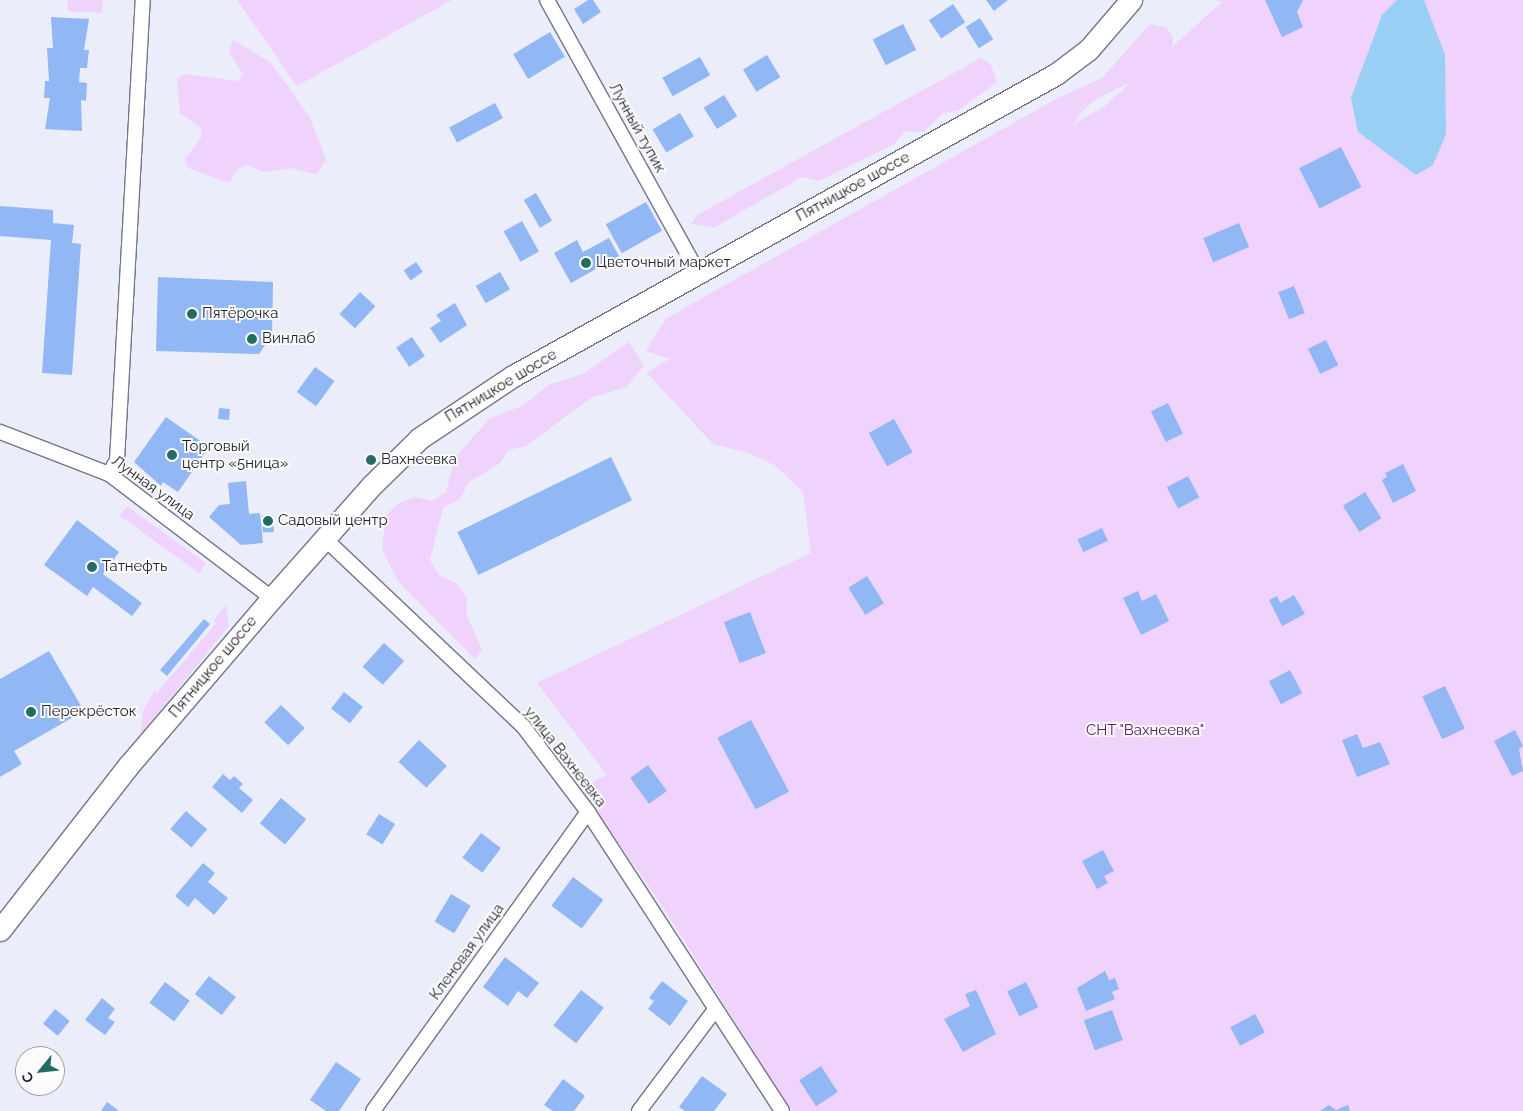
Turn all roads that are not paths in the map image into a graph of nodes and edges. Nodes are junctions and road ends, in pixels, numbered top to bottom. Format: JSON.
{"nodes":[{"id":1,"x":143,"y":0,"type":"edge"},
{"id":2,"x":547,"y":0,"type":"edge"},
{"id":3,"x":1131,"y":0,"type":"edge"},
{"id":4,"x":698,"y":272,"type":"junction"},
{"id":5,"x":0,"y":432,"type":"edge"},
{"id":6,"x":110,"y":474,"type":"junction"},
{"id":7,"x":324,"y":538,"type":"junction"},
{"id":8,"x":272,"y":598,"type":"junction"},
{"id":9,"x":588,"y":812,"type":"junction"},
{"id":10,"x":0,"y":930,"type":"edge"},
{"id":11,"x":714,"y":1011,"type":"junction"},
{"id":12,"x":373,"y":1111,"type":"edge"},
{"id":13,"x":638,"y":1111,"type":"edge"},
{"id":14,"x":782,"y":1111,"type":"edge"}],
"edges":[{"from":1,"to":6,"type":"street"},
{"from":2,"to":4,"type":"street","name":"Лунный тупик"},
{"from":3,"to":4,"type":"main road","name":"Пятницкое шоссе"},
{"from":4,"to":7,"type":"main road","name":"Пятницкое шоссе"},
{"from":5,"to":6,"type":"street","name":"Лунная улица"},
{"from":6,"to":8,"type":"street","name":"Лунная улица"},
{"from":7,"to":8,"type":"main road","name":"Пятницкое шоссе"},
{"from":7,"to":9,"type":"street","name":"улица Вахнеевка"},
{"from":8,"to":10,"type":"main road","name":"Пятницкое шоссе"},
{"from":9,"to":11,"type":"street","name":"улица Вахнеевка"},
{"from":9,"to":12,"type":"street","name":"Кленовая улица"},
{"from":11,"to":13,"type":"street"},
{"from":11,"to":14,"type":"street","name":"улица Вахнеевка"}]}
